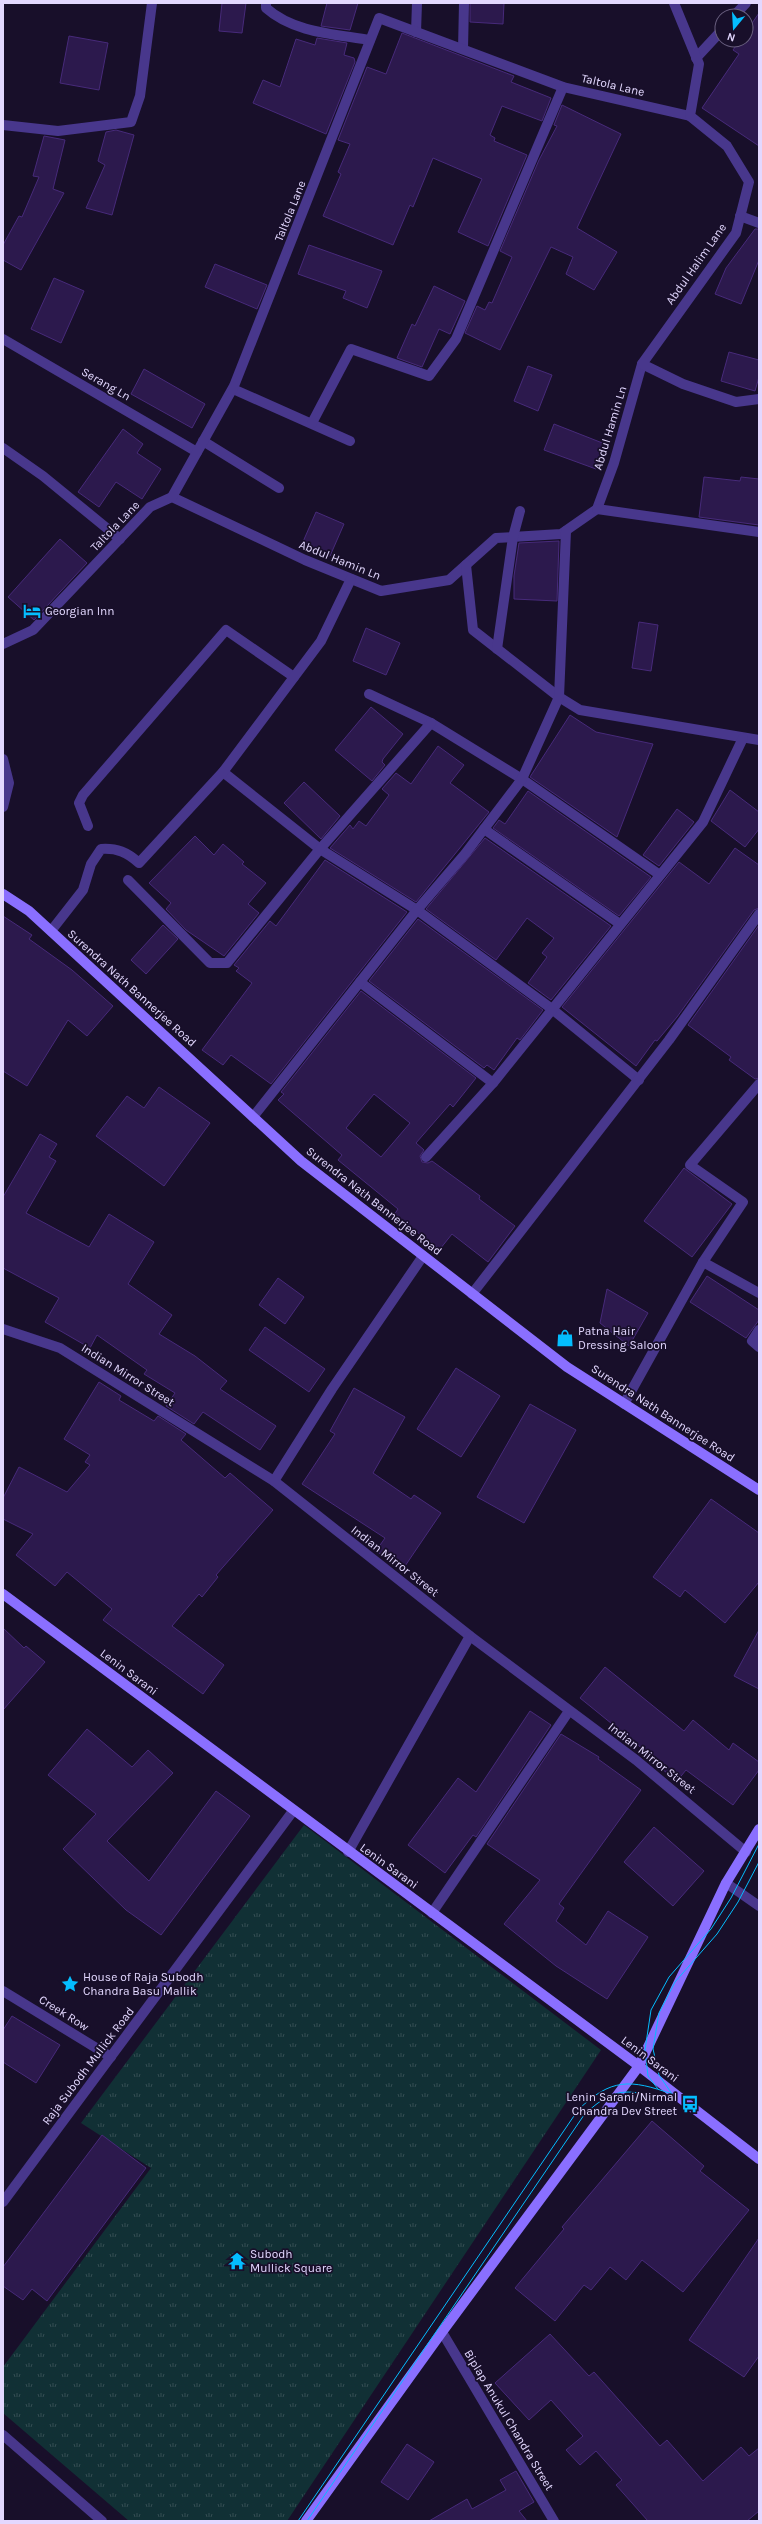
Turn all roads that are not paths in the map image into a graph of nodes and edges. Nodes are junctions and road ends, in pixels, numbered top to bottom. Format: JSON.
{"nodes":[{"id":1,"x":152,"y":3,"type":"edge"},
{"id":2,"x":266,"y":3,"type":"edge"},
{"id":3,"x":417,"y":3,"type":"edge"},
{"id":4,"x":464,"y":3,"type":"edge"},
{"id":5,"x":674,"y":3,"type":"edge"},
{"id":6,"x":416,"y":32,"type":"junction"},
{"id":7,"x":714,"y":39,"type":"edge"},
{"id":8,"x":370,"y":40,"type":"junction"},
{"id":9,"x":463,"y":49,"type":"junction"},
{"id":10,"x":696,"y":58,"type":"junction"},
{"id":11,"x":563,"y":87,"type":"junction"},
{"id":12,"x":690,"y":116,"type":"junction"},
{"id":13,"x":3,"y":126,"type":"edge"},
{"id":14,"x":740,"y":216,"type":"junction"},
{"id":15,"x":759,"y":223,"type":"edge"},
{"id":16,"x":3,"y":339,"type":"edge"},
{"id":17,"x":642,"y":364,"type":"junction"},
{"id":18,"x":233,"y":389,"type":"junction"},
{"id":19,"x":759,"y":399,"type":"edge"},
{"id":20,"x":312,"y":423,"type":"junction"},
{"id":21,"x":203,"y":441,"type":"junction"},
{"id":22,"x":350,"y":441,"type":"dead end"},
{"id":23,"x":3,"y":448,"type":"edge"},
{"id":24,"x":197,"y":452,"type":"junction"},
{"id":25,"x":279,"y":488,"type":"dead end"},
{"id":26,"x":172,"y":497,"type":"junction"},
{"id":27,"x":597,"y":509,"type":"junction"},
{"id":28,"x":520,"y":511,"type":"dead end"},
{"id":29,"x":566,"y":531,"type":"junction"},
{"id":30,"x":759,"y":532,"type":"edge"},
{"id":31,"x":513,"y":537,"type":"junction"},
{"id":32,"x":120,"y":539,"type":"junction"},
{"id":33,"x":466,"y":565,"type":"junction"},
{"id":34,"x":351,"y":579,"type":"junction"},
{"id":35,"x":3,"y":644,"type":"edge"},
{"id":36,"x":497,"y":649,"type":"junction"},
{"id":37,"x":294,"y":677,"type":"junction"},
{"id":38,"x":369,"y":694,"type":"dead end"},
{"id":39,"x":559,"y":697,"type":"junction"},
{"id":40,"x":431,"y":723,"type":"junction"},
{"id":41,"x":744,"y":738,"type":"junction"},
{"id":42,"x":759,"y":740,"type":"edge"},
{"id":43,"x":3,"y":759,"type":"edge"},
{"id":44,"x":223,"y":772,"type":"junction"},
{"id":45,"x":522,"y":780,"type":"junction"},
{"id":46,"x":3,"y":807,"type":"edge"},
{"id":47,"x":88,"y":826,"type":"dead end"},
{"id":48,"x":484,"y":829,"type":"junction"},
{"id":49,"x":320,"y":849,"type":"junction"},
{"id":50,"x":660,"y":875,"type":"junction"},
{"id":51,"x":128,"y":880,"type":"dead end"},
{"id":52,"x":3,"y":894,"type":"edge"},
{"id":53,"x":417,"y":910,"type":"junction"},
{"id":54,"x":759,"y":914,"type":"edge"},
{"id":55,"x":620,"y":924,"type":"junction"},
{"id":56,"x":51,"y":931,"type":"junction"},
{"id":57,"x":360,"y":982,"type":"junction"},
{"id":58,"x":552,"y":1009,"type":"junction"},
{"id":59,"x":638,"y":1080,"type":"junction"},
{"id":60,"x":493,"y":1083,"type":"junction"},
{"id":61,"x":759,"y":1084,"type":"edge"},
{"id":62,"x":253,"y":1118,"type":"junction"},
{"id":63,"x":426,"y":1157,"type":"dead end"},
{"id":64,"x":423,"y":1256,"type":"junction"},
{"id":65,"x":703,"y":1262,"type":"junction"},
{"id":66,"x":759,"y":1293,"type":"edge"},
{"id":67,"x":472,"y":1294,"type":"junction"},
{"id":68,"x":3,"y":1330,"type":"edge"},
{"id":69,"x":759,"y":1330,"type":"edge"},
{"id":70,"x":759,"y":1346,"type":"edge"},
{"id":71,"x":624,"y":1404,"type":"junction"},
{"id":72,"x":274,"y":1481,"type":"junction"},
{"id":73,"x":759,"y":1490,"type":"edge"},
{"id":74,"x":3,"y":1594,"type":"edge"},
{"id":75,"x":470,"y":1636,"type":"junction"},
{"id":76,"x":569,"y":1711,"type":"junction"},
{"id":77,"x":293,"y":1811,"type":"junction"},
{"id":78,"x":759,"y":1829,"type":"edge"},
{"id":79,"x":348,"y":1852,"type":"junction"},
{"id":80,"x":746,"y":1852,"type":"junction"},
{"id":81,"x":726,"y":1883,"type":"junction"},
{"id":82,"x":759,"y":1906,"type":"edge"},
{"id":83,"x":432,"y":1913,"type":"junction"},
{"id":84,"x":3,"y":1991,"type":"edge"},
{"id":85,"x":111,"y":2057,"type":"junction"},
{"id":86,"x":639,"y":2066,"type":"junction"},
{"id":87,"x":759,"y":2159,"type":"edge"},
{"id":88,"x":3,"y":2202,"type":"edge"},
{"id":89,"x":442,"y":2332,"type":"junction"},
{"id":90,"x":3,"y":2435,"type":"edge"},
{"id":91,"x":102,"y":2521,"type":"edge"},
{"id":92,"x":306,"y":2521,"type":"edge"},
{"id":93,"x":554,"y":2521,"type":"edge"}],
"edges":[{"from":1,"to":13,"type":"street"},
{"from":2,"to":8,"type":"street"},
{"from":3,"to":6,"type":"street"},
{"from":4,"to":9,"type":"street"},
{"from":5,"to":10,"type":"street"},
{"from":6,"to":8,"type":"street","name":"Taltola Lane"},
{"from":6,"to":9,"type":"street","name":"Taltola Lane"},
{"from":7,"to":10,"type":"street"},
{"from":8,"to":18,"type":"street","name":"Taltola Lane"},
{"from":9,"to":11,"type":"street","name":"Taltola Lane"},
{"from":10,"to":12,"type":"street"},
{"from":11,"to":12,"type":"street","name":"Taltola Lane"},
{"from":11,"to":20,"type":"street"},
{"from":12,"to":14,"type":"street","name":"Abdul Halim Lane"},
{"from":14,"to":15,"type":"street"},
{"from":14,"to":17,"type":"street","name":"Abdul Halim Lane"},
{"from":16,"to":24,"type":"street","name":"Serang Ln"},
{"from":17,"to":19,"type":"street"},
{"from":17,"to":27,"type":"street","name":"Abdul Hamin Ln"},
{"from":18,"to":20,"type":"street"},
{"from":18,"to":21,"type":"street","name":"Taltola Lane"},
{"from":20,"to":22,"type":"street"},
{"from":21,"to":24,"type":"street","name":"Taltola Lane"},
{"from":21,"to":25,"type":"street"},
{"from":23,"to":32,"type":"street"},
{"from":24,"to":26,"type":"street","name":"Taltola Lane"},
{"from":26,"to":32,"type":"street","name":"Taltola Lane"},
{"from":26,"to":34,"type":"street","name":"Abdul Hamin Ln"},
{"from":27,"to":29,"type":"street","name":"Abdul Hamin Ln"},
{"from":27,"to":30,"type":"street"},
{"from":28,"to":31,"type":"street"},
{"from":29,"to":31,"type":"street","name":"Abdul Hamin Ln"},
{"from":29,"to":39,"type":"street"},
{"from":31,"to":33,"type":"street","name":"Abdul Hamin Ln"},
{"from":31,"to":36,"type":"street"},
{"from":32,"to":35,"type":"street","name":"Taltola Lane"},
{"from":33,"to":34,"type":"street","name":"Abdul Hamin Ln"},
{"from":33,"to":36,"type":"street"},
{"from":34,"to":37,"type":"street"},
{"from":36,"to":39,"type":"street"},
{"from":37,"to":44,"type":"street"},
{"from":37,"to":47,"type":"street"},
{"from":38,"to":40,"type":"street"},
{"from":39,"to":41,"type":"street"},
{"from":39,"to":45,"type":"street"},
{"from":40,"to":45,"type":"street"},
{"from":40,"to":49,"type":"street"},
{"from":41,"to":42,"type":"street"},
{"from":41,"to":50,"type":"street"},
{"from":43,"to":46,"type":"street"},
{"from":44,"to":49,"type":"street"},
{"from":44,"to":56,"type":"street"},
{"from":45,"to":48,"type":"street"},
{"from":45,"to":50,"type":"street"},
{"from":48,"to":53,"type":"street"},
{"from":48,"to":55,"type":"street"},
{"from":49,"to":51,"type":"street"},
{"from":49,"to":53,"type":"street"},
{"from":50,"to":55,"type":"street"},
{"from":52,"to":56,"type":"main road","name":"Surendra Nath Bannerjee Road"},
{"from":53,"to":57,"type":"street"},
{"from":53,"to":58,"type":"street"},
{"from":54,"to":59,"type":"street"},
{"from":55,"to":58,"type":"street"},
{"from":56,"to":62,"type":"main road","name":"Surendra Nath Bannerjee Road"},
{"from":57,"to":60,"type":"street"},
{"from":57,"to":62,"type":"street"},
{"from":58,"to":59,"type":"street"},
{"from":58,"to":60,"type":"street"},
{"from":59,"to":67,"type":"street"},
{"from":60,"to":63,"type":"street"},
{"from":61,"to":65,"type":"street"},
{"from":62,"to":64,"type":"main road","name":"Surendra Nath Bannerjee Road"},
{"from":64,"to":67,"type":"main road","name":"Surendra Nath Bannerjee Road"},
{"from":64,"to":72,"type":"street"},
{"from":65,"to":66,"type":"street"},
{"from":65,"to":71,"type":"street"},
{"from":67,"to":71,"type":"main road","name":"Surendra Nath Bannerjee Road"},
{"from":68,"to":72,"type":"street","name":"Indian Mirror Street"},
{"from":69,"to":70,"type":"street"},
{"from":71,"to":73,"type":"main road","name":"Surendra Nath Bannerjee Road"},
{"from":72,"to":75,"type":"street","name":"Indian Mirror Street"},
{"from":74,"to":77,"type":"main road","name":"Lenin Sarani"},
{"from":75,"to":76,"type":"street","name":"Indian Mirror Street"},
{"from":75,"to":79,"type":"street"},
{"from":76,"to":80,"type":"street","name":"Indian Mirror Street"},
{"from":76,"to":83,"type":"street"},
{"from":77,"to":79,"type":"main road","name":"Lenin Sarani"},
{"from":77,"to":85,"type":"street","name":"Raja Subodh Mullick Road"},
{"from":78,"to":80,"type":"main road"},
{"from":79,"to":83,"type":"main road","name":"Lenin Sarani"},
{"from":80,"to":81,"type":"main road"},
{"from":81,"to":82,"type":"street"},
{"from":81,"to":86,"type":"main road"},
{"from":83,"to":86,"type":"main road","name":"Lenin Sarani"},
{"from":84,"to":85,"type":"street","name":"Creek Row"},
{"from":85,"to":88,"type":"street","name":"Raja Subodh Mullick Road"},
{"from":86,"to":87,"type":"main road","name":"Lenin Sarani"},
{"from":86,"to":89,"type":"main road"},
{"from":89,"to":92,"type":"main road"},
{"from":89,"to":93,"type":"street","name":"Biplap Anukul Chandra Street"},
{"from":90,"to":91,"type":"street"}]}
